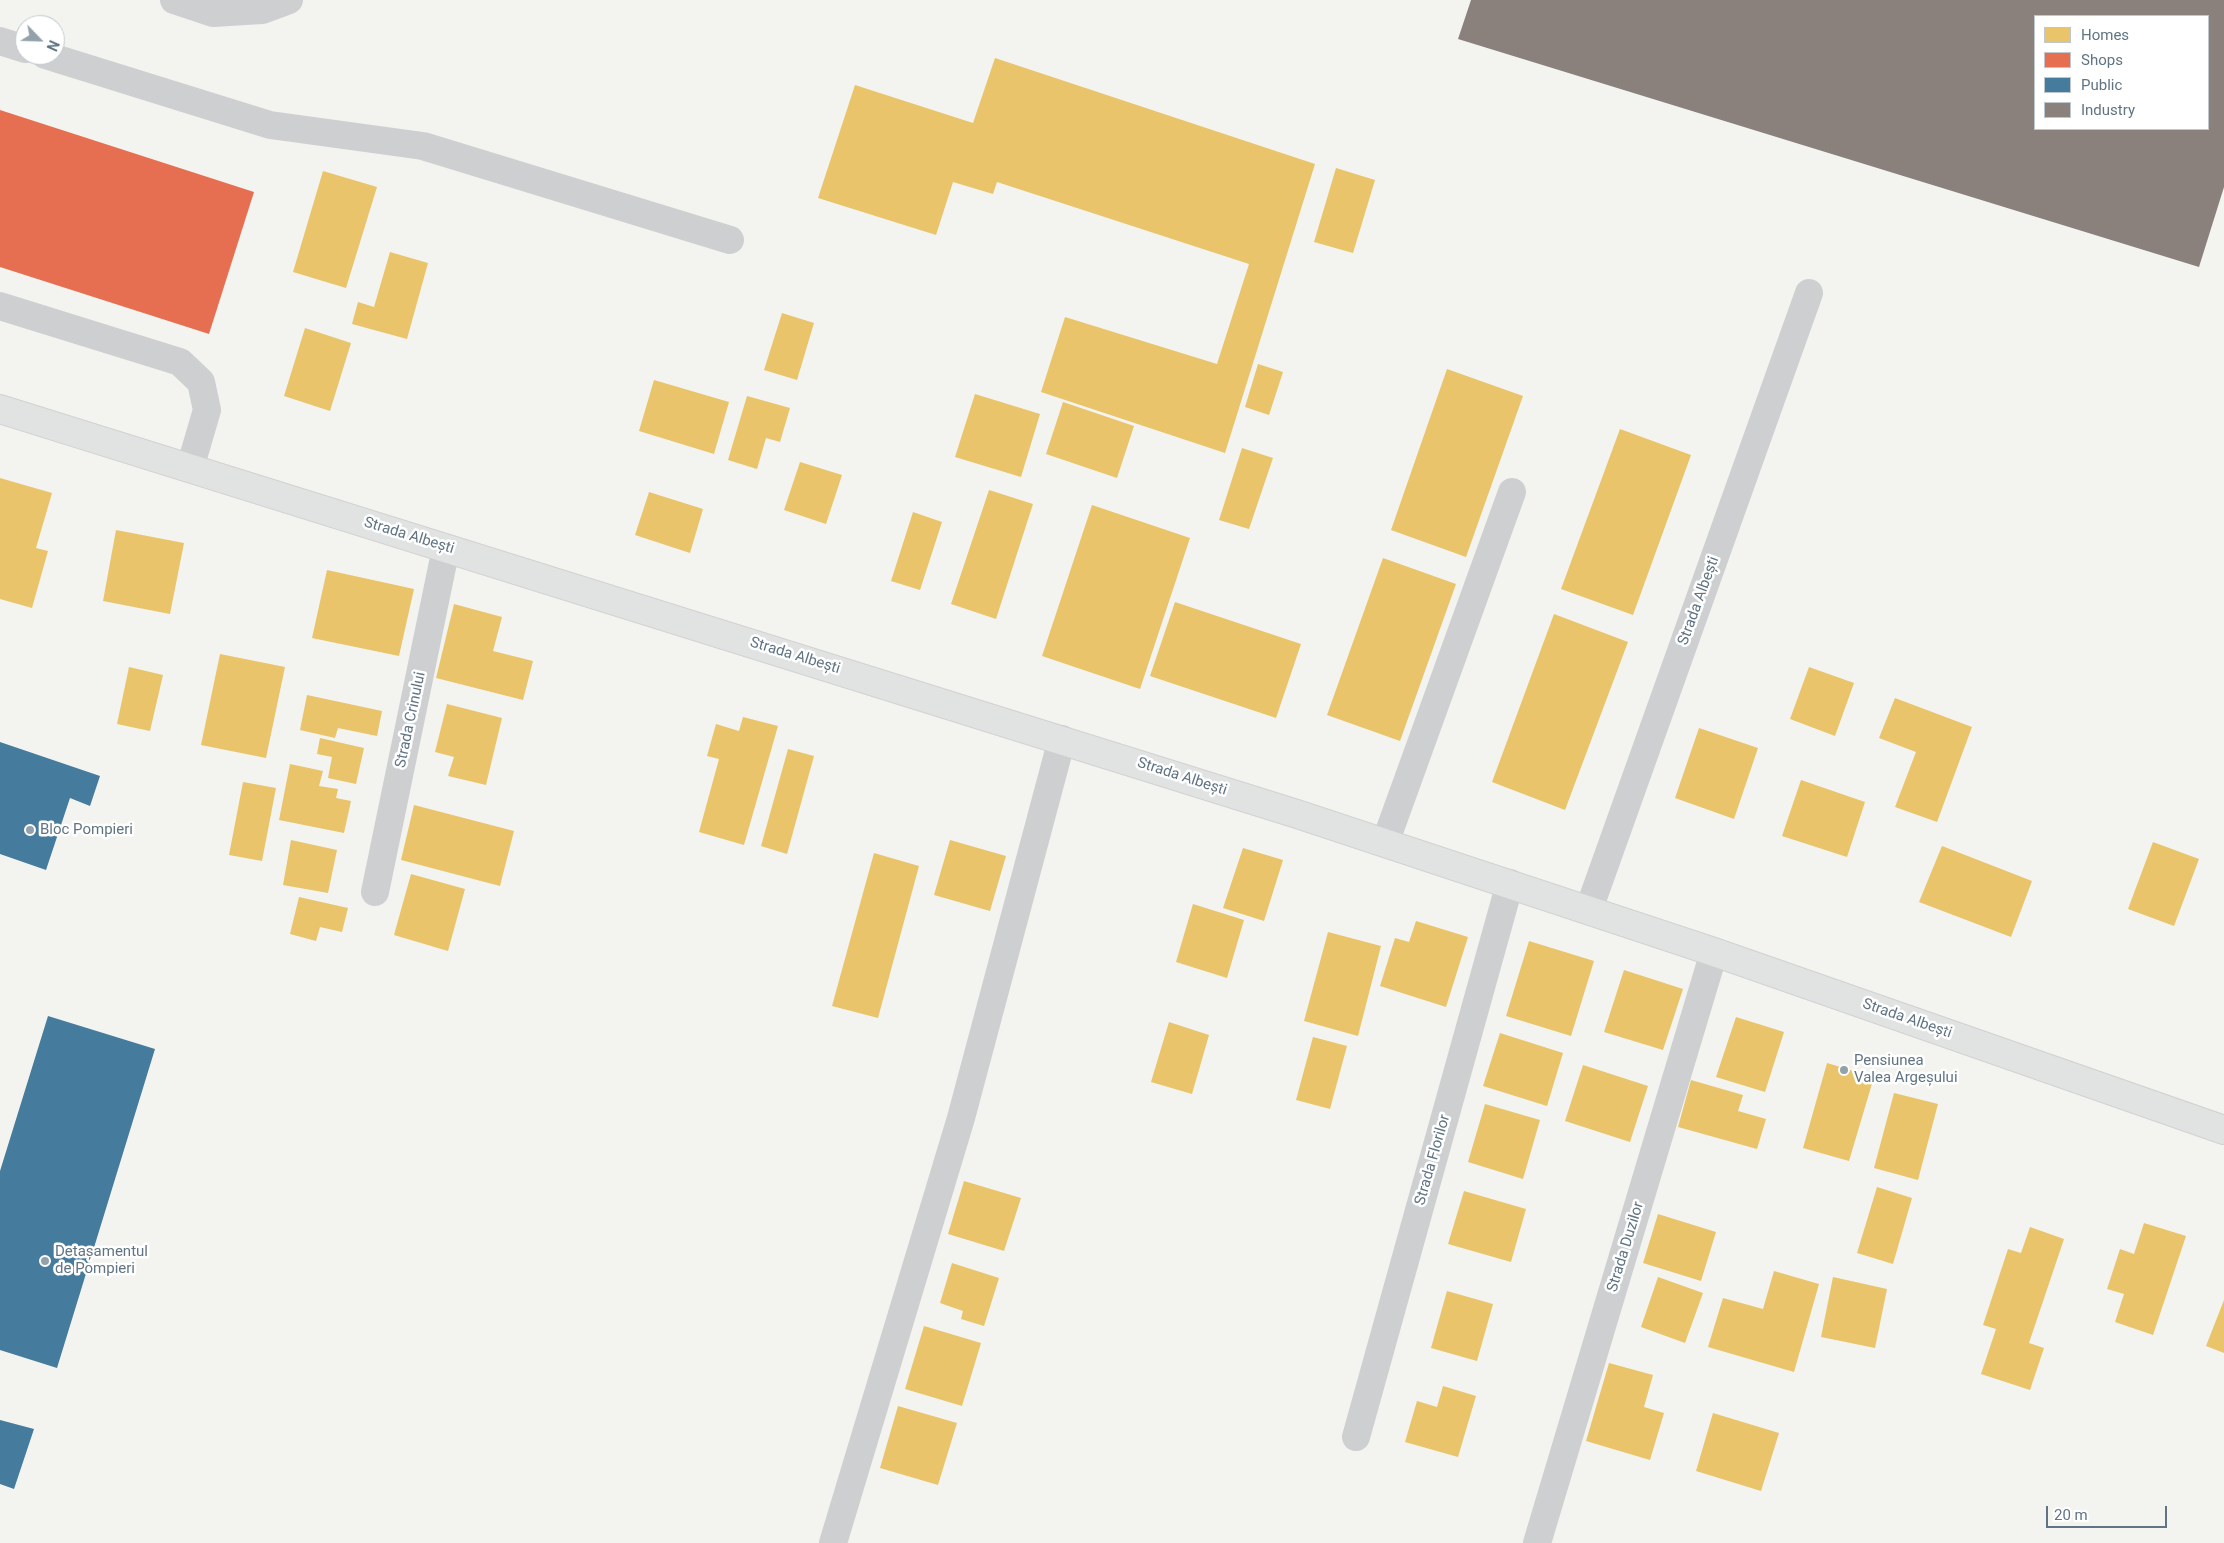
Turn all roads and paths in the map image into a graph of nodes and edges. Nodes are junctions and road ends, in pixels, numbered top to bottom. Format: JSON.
{"nodes":[{"id":1,"x":174,"y":0,"type":"edge"},
{"id":2,"x":289,"y":0,"type":"edge"},
{"id":3,"x":0,"y":41,"type":"edge"},
{"id":4,"x":15,"y":46,"type":"edge"},
{"id":5,"x":65,"y":61,"type":"edge"},
{"id":6,"x":730,"y":240,"type":"dead end"},
{"id":7,"x":1809,"y":293,"type":"dead end"},
{"id":8,"x":0,"y":306,"type":"edge"},
{"id":9,"x":0,"y":409,"type":"edge"},
{"id":10,"x":190,"y":468,"type":"junction"},
{"id":11,"x":1512,"y":492,"type":"dead end"},
{"id":12,"x":446,"y":548,"type":"junction"},
{"id":13,"x":1062,"y":739,"type":"junction"},
{"id":14,"x":1385,"y":843,"type":"junction"},
{"id":15,"x":1510,"y":883,"type":"junction"},
{"id":16,"x":375,"y":892,"type":"dead end"},
{"id":17,"x":1589,"y":909,"type":"junction"},
{"id":18,"x":1714,"y":952,"type":"junction"},
{"id":19,"x":2224,"y":1130,"type":"edge"},
{"id":20,"x":1356,"y":1437,"type":"dead end"},
{"id":21,"x":833,"y":1543,"type":"edge"},
{"id":22,"x":1538,"y":1543,"type":"edge"}],
"edges":[{"from":1,"to":2,"type":"street"},
{"from":3,"to":4,"type":"street"},
{"from":5,"to":6,"type":"street"},
{"from":7,"to":17,"type":"street","name":"Strada Albești"},
{"from":8,"to":10,"type":"street"},
{"from":9,"to":10,"type":"main road","name":"Strada Albești"},
{"from":10,"to":12,"type":"main road","name":"Strada Albești"},
{"from":11,"to":14,"type":"street"},
{"from":12,"to":13,"type":"main road","name":"Strada Albești"},
{"from":12,"to":16,"type":"street","name":"Strada Crinului"},
{"from":13,"to":14,"type":"main road","name":"Strada Albești"},
{"from":13,"to":21,"type":"street"},
{"from":14,"to":15,"type":"main road","name":"Strada Albești"},
{"from":15,"to":17,"type":"main road","name":"Strada Albești"},
{"from":15,"to":20,"type":"street","name":"Strada Florilor"},
{"from":17,"to":18,"type":"main road","name":"Strada Albești"},
{"from":18,"to":19,"type":"main road","name":"Strada Albești"},
{"from":18,"to":22,"type":"street","name":"Strada Duzilor"}]}
